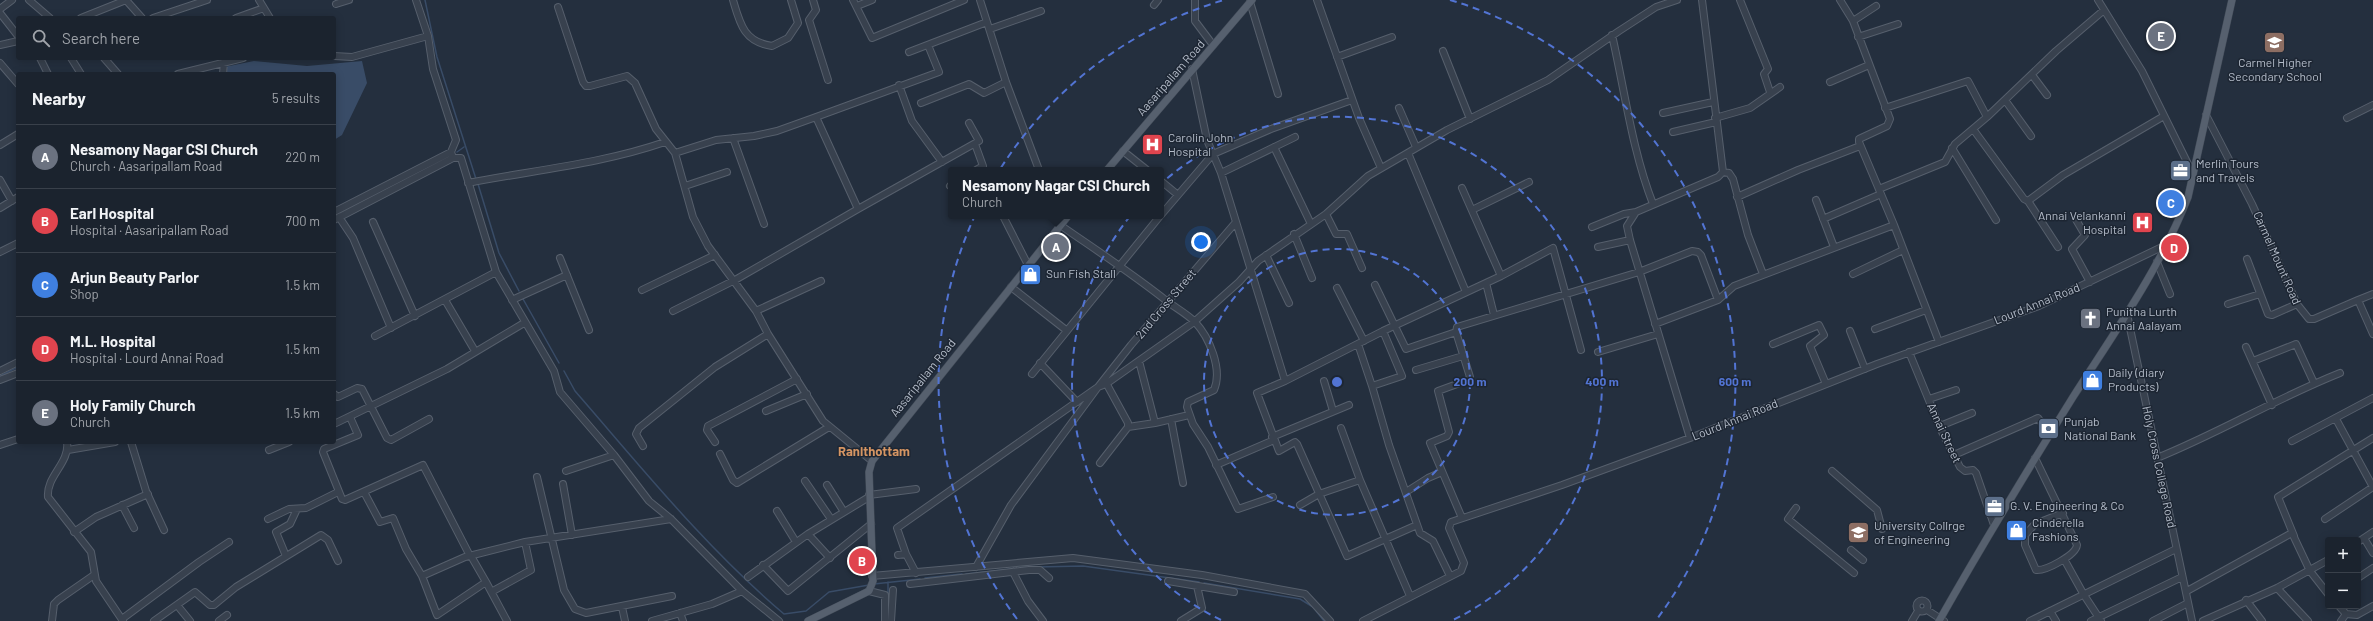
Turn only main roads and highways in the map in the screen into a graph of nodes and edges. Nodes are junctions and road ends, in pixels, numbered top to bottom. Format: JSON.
{"nodes":[{"id":1,"x":2232,"y":0,"type":"edge"},
{"id":2,"x":1251,"y":1,"type":"edge"},
{"id":3,"x":1110,"y":167,"type":"edge"},
{"id":4,"x":1064,"y":219,"type":"edge"},
{"id":5,"x":1941,"y":620,"type":"edge"},
{"id":6,"x":808,"y":621,"type":"edge"}],
"edges":[{"from":1,"to":5,"type":"main road"},
{"from":2,"to":3,"type":"main road","name":"Aasaripallam Road"},
{"from":4,"to":6,"type":"main road","name":"Aasaripallam Road"}]}
